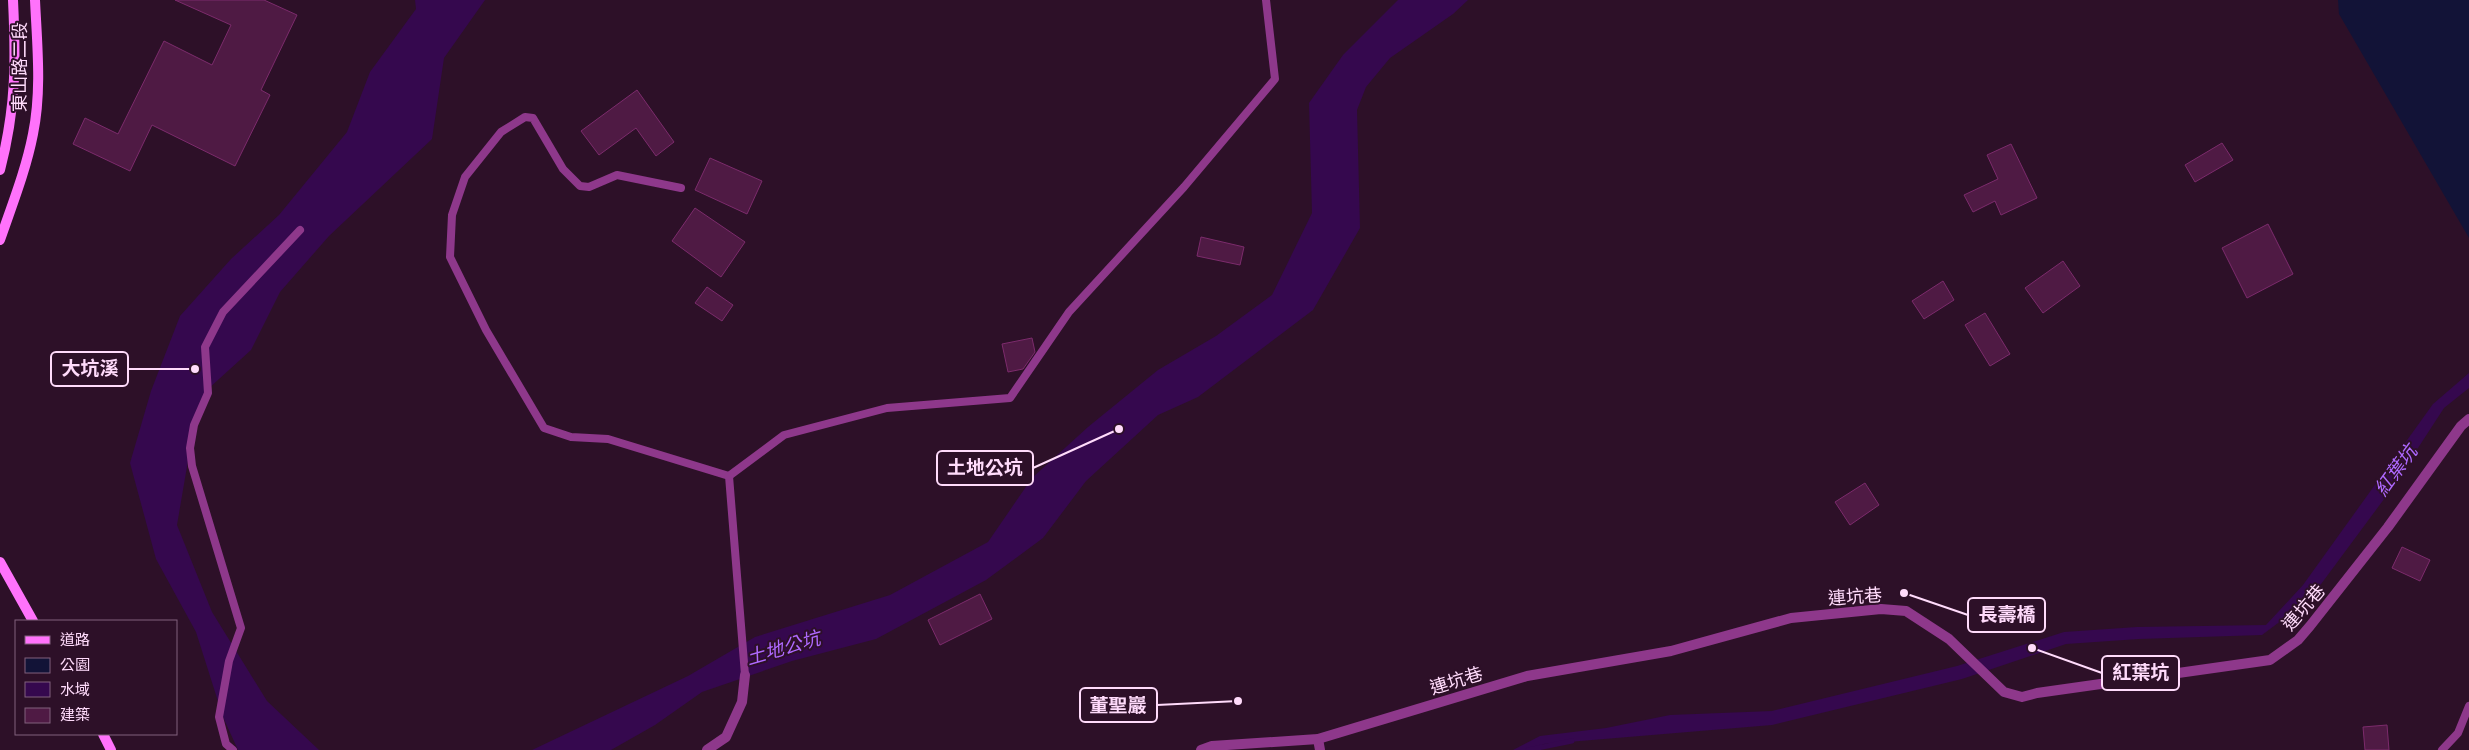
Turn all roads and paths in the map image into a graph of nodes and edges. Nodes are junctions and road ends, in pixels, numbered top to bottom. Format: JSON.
{"nodes":[{"id":1,"x":13,"y":0,"type":"edge"},
{"id":2,"x":35,"y":0,"type":"edge"},
{"id":3,"x":1266,"y":0,"type":"edge"},
{"id":4,"x":0,"y":170,"type":"edge"},
{"id":5,"x":681,"y":188,"type":"dead end"},
{"id":6,"x":300,"y":230,"type":"dead end"},
{"id":7,"x":0,"y":240,"type":"edge"},
{"id":8,"x":2469,"y":419,"type":"edge"},
{"id":9,"x":729,"y":476,"type":"junction"},
{"id":10,"x":0,"y":562,"type":"edge"},
{"id":11,"x":32,"y":620,"type":"edge"},
{"id":12,"x":745,"y":675,"type":"joint"},
{"id":13,"x":2469,"y":706,"type":"edge"},
{"id":14,"x":104,"y":735,"type":"edge"},
{"id":15,"x":1318,"y":739,"type":"junction"},
{"id":16,"x":111,"y":750,"type":"edge"},
{"id":17,"x":233,"y":750,"type":"edge"},
{"id":18,"x":707,"y":750,"type":"edge"},
{"id":19,"x":1201,"y":750,"type":"edge"},
{"id":20,"x":1320,"y":750,"type":"edge"},
{"id":21,"x":2442,"y":750,"type":"edge"}],
"edges":[{"from":1,"to":4,"type":"main road","name":"東山路二段"},
{"from":2,"to":7,"type":"main road","name":"東山路二段"},
{"from":3,"to":9,"type":"lane"},
{"from":5,"to":9,"type":"lane"},
{"from":6,"to":17,"type":"lane"},
{"from":8,"to":15,"type":"street","name":"連坑巷"},
{"from":9,"to":12,"type":"lane"},
{"from":10,"to":11,"type":"main road"},
{"from":12,"to":18,"type":"street"},
{"from":13,"to":21,"type":"lane"},
{"from":14,"to":16,"type":"main road"},
{"from":15,"to":19,"type":"street","name":"連坑巷"},
{"from":15,"to":20,"type":"street"}]}
